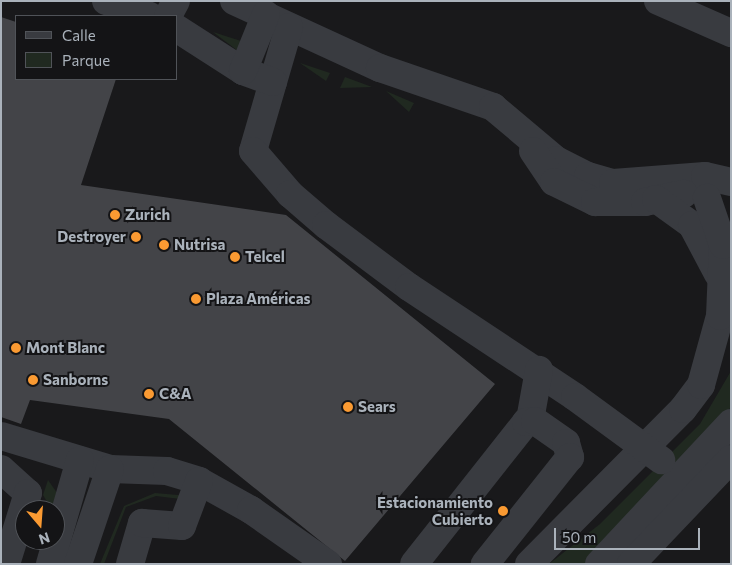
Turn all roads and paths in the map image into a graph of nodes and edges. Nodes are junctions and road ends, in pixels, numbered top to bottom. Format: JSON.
{"nodes":[{"id":1,"x":106,"y":1,"type":"edge"},
{"id":2,"x":176,"y":1,"type":"edge"},
{"id":3,"x":234,"y":1,"type":"edge"},
{"id":4,"x":658,"y":1,"type":"edge"},
{"id":5,"x":147,"y":15,"type":"edge"},
{"id":6,"x":169,"y":15,"type":"edge"},
{"id":7,"x":277,"y":21,"type":"junction"},
{"id":8,"x":178,"y":29,"type":"edge"},
{"id":9,"x":731,"y":33,"type":"edge"},
{"id":10,"x":243,"y":71,"type":"junction"},
{"id":11,"x":273,"y":82,"type":"junction"},
{"id":12,"x":552,"y":167,"type":"junction"},
{"id":13,"x":731,"y":182,"type":"edge"},
{"id":14,"x":707,"y":198,"type":"junction"},
{"id":15,"x":656,"y":199,"type":"junction"},
{"id":16,"x":731,"y":214,"type":"edge"},
{"id":17,"x":727,"y":243,"type":"edge"},
{"id":18,"x":720,"y":280,"type":"junction"},
{"id":19,"x":539,"y":370,"type":"junction"},
{"id":20,"x":530,"y":420,"type":"junction"},
{"id":21,"x":731,"y":423,"type":"edge"},
{"id":22,"x":1,"y":436,"type":"edge"},
{"id":23,"x":731,"y":459,"type":"edge"},
{"id":24,"x":80,"y":460,"type":"junction"},
{"id":25,"x":671,"y":468,"type":"junction"},
{"id":26,"x":1,"y":469,"type":"edge"},
{"id":27,"x":110,"y":469,"type":"junction"},
{"id":28,"x":199,"y":481,"type":"junction"},
{"id":29,"x":6,"y":564,"type":"edge"},
{"id":30,"x":50,"y":564,"type":"edge"},
{"id":31,"x":78,"y":564,"type":"edge"},
{"id":32,"x":130,"y":564,"type":"edge"},
{"id":33,"x":328,"y":564,"type":"edge"},
{"id":34,"x":414,"y":564,"type":"edge"},
{"id":35,"x":485,"y":564,"type":"edge"},
{"id":36,"x":530,"y":564,"type":"edge"},
{"id":37,"x":599,"y":564,"type":"edge"},
{"id":38,"x":631,"y":564,"type":"edge"}],
"edges":[{"from":1,"to":5,"type":"street"},
{"from":2,"to":6,"type":"street"},
{"from":3,"to":7,"type":"street"},
{"from":4,"to":9,"type":"street"},
{"from":7,"to":10,"type":"street"},
{"from":7,"to":11,"type":"street"},
{"from":7,"to":12,"type":"street"},
{"from":8,"to":10,"type":"street"},
{"from":10,"to":11,"type":"street"},
{"from":11,"to":19,"type":"street"},
{"from":12,"to":13,"type":"street"},
{"from":12,"to":15,"type":"street"},
{"from":14,"to":15,"type":"street"},
{"from":14,"to":16,"type":"street"},
{"from":14,"to":17,"type":"street"},
{"from":15,"to":18,"type":"street"},
{"from":17,"to":18,"type":"street"},
{"from":18,"to":36,"type":"street"},
{"from":19,"to":20,"type":"street"},
{"from":19,"to":25,"type":"street","bridge":true},
{"from":20,"to":34,"type":"street"},
{"from":20,"to":35,"type":"street"},
{"from":21,"to":25,"type":"street"},
{"from":22,"to":24,"type":"street"},
{"from":23,"to":38,"type":"street"},
{"from":24,"to":27,"type":"street"},
{"from":24,"to":30,"type":"street"},
{"from":25,"to":37,"type":"street"},
{"from":26,"to":29,"type":"street"},
{"from":27,"to":28,"type":"street"},
{"from":27,"to":31,"type":"street"},
{"from":28,"to":32,"type":"street"},
{"from":28,"to":33,"type":"street"}]}
